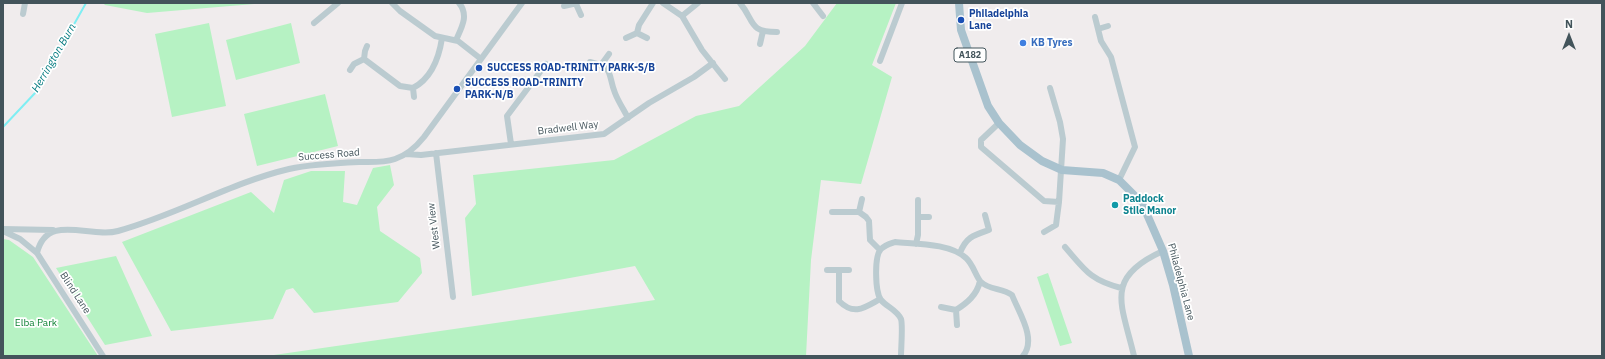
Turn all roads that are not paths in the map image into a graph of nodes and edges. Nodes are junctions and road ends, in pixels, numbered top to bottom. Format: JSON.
{"nodes":[{"id":1,"x":25,"y":3,"type":"edge"},
{"id":2,"x":338,"y":3,"type":"edge"},
{"id":3,"x":392,"y":3,"type":"edge"},
{"id":4,"x":459,"y":3,"type":"edge"},
{"id":5,"x":522,"y":3,"type":"edge"},
{"id":6,"x":577,"y":3,"type":"edge"},
{"id":7,"x":653,"y":3,"type":"edge"},
{"id":8,"x":663,"y":3,"type":"edge"},
{"id":9,"x":698,"y":3,"type":"edge"},
{"id":10,"x":740,"y":3,"type":"edge"},
{"id":11,"x":813,"y":3,"type":"edge"},
{"id":12,"x":902,"y":3,"type":"edge"},
{"id":13,"x":959,"y":3,"type":"edge"},
{"id":14,"x":564,"y":6,"type":"dead end"},
{"id":15,"x":23,"y":14,"type":"dead end"},
{"id":16,"x":581,"y":15,"type":"dead end"},
{"id":17,"x":682,"y":16,"type":"junction"},
{"id":18,"x":823,"y":16,"type":"dead end"},
{"id":19,"x":1095,"y":17,"type":"dead end"},
{"id":20,"x":314,"y":23,"type":"dead end"},
{"id":21,"x":1108,"y":26,"type":"dead end"},
{"id":22,"x":1098,"y":29,"type":"junction"},
{"id":23,"x":763,"y":31,"type":"junction"},
{"id":24,"x":777,"y":32,"type":"dead end"},
{"id":25,"x":637,"y":33,"type":"junction"},
{"id":26,"x":442,"y":38,"type":"junction"},
{"id":27,"x":626,"y":38,"type":"dead end"},
{"id":28,"x":647,"y":38,"type":"dead end"},
{"id":29,"x":456,"y":40,"type":"junction"},
{"id":30,"x":760,"y":44,"type":"dead end"},
{"id":31,"x":367,"y":46,"type":"dead end"},
{"id":32,"x":609,"y":54,"type":"dead end"},
{"id":33,"x":364,"y":59,"type":"junction"},
{"id":34,"x":481,"y":59,"type":"junction"},
{"id":35,"x":880,"y":61,"type":"dead end"},
{"id":36,"x":590,"y":62,"type":"dead end"},
{"id":37,"x":713,"y":63,"type":"junction"},
{"id":38,"x":546,"y":64,"type":"dead end"},
{"id":39,"x":601,"y":64,"type":"junction"},
{"id":40,"x":350,"y":70,"type":"dead end"},
{"id":41,"x":725,"y":79,"type":"dead end"},
{"id":42,"x":413,"y":88,"type":"junction"},
{"id":43,"x":1050,"y":88,"type":"dead end"},
{"id":44,"x":414,"y":98,"type":"dead end"},
{"id":45,"x":628,"y":118,"type":"junction"},
{"id":46,"x":998,"y":123,"type":"junction"},
{"id":47,"x":511,"y":144,"type":"junction"},
{"id":48,"x":436,"y":153,"type":"junction"},
{"id":49,"x":406,"y":154,"type":"junction"},
{"id":50,"x":1062,"y":170,"type":"junction"},
{"id":51,"x":1119,"y":180,"type":"junction"},
{"id":52,"x":862,"y":199,"type":"dead end"},
{"id":53,"x":918,"y":200,"type":"dead end"},
{"id":54,"x":1059,"y":202,"type":"junction"},
{"id":55,"x":832,"y":212,"type":"dead end"},
{"id":56,"x":859,"y":212,"type":"junction"},
{"id":57,"x":985,"y":215,"type":"dead end"},
{"id":58,"x":918,"y":217,"type":"junction"},
{"id":59,"x":929,"y":217,"type":"dead end"},
{"id":60,"x":3,"y":230,"type":"edge"},
{"id":61,"x":58,"y":230,"type":"junction"},
{"id":62,"x":989,"y":230,"type":"junction"},
{"id":63,"x":997,"y":230,"type":"dead end"},
{"id":64,"x":1044,"y":232,"type":"dead end"},
{"id":65,"x":916,"y":244,"type":"junction"},
{"id":66,"x":1065,"y":247,"type":"dead end"},
{"id":67,"x":880,"y":250,"type":"junction"},
{"id":68,"x":1163,"y":251,"type":"junction"},
{"id":69,"x":37,"y":253,"type":"junction"},
{"id":70,"x":960,"y":253,"type":"junction"},
{"id":71,"x":828,"y":270,"type":"dead end"},
{"id":72,"x":839,"y":270,"type":"junction"},
{"id":73,"x":849,"y":270,"type":"dead end"},
{"id":74,"x":980,"y":281,"type":"junction"},
{"id":75,"x":1121,"y":288,"type":"junction"},
{"id":76,"x":452,"y":297,"type":"dead end"},
{"id":77,"x":880,"y":299,"type":"junction"},
{"id":78,"x":941,"y":307,"type":"dead end"},
{"id":79,"x":956,"y":310,"type":"junction"},
{"id":80,"x":957,"y":325,"type":"dead end"},
{"id":81,"x":1024,"y":354,"type":"edge"},
{"id":82,"x":103,"y":356,"type":"edge"},
{"id":83,"x":901,"y":356,"type":"edge"},
{"id":84,"x":1032,"y":356,"type":"edge"},
{"id":85,"x":1134,"y":356,"type":"edge"},
{"id":86,"x":1189,"y":356,"type":"edge"}],
"edges":[{"from":1,"to":15,"type":"street"},
{"from":2,"to":20,"type":"street"},
{"from":3,"to":26,"type":"street"},
{"from":4,"to":29,"type":"street"},
{"from":5,"to":34,"type":"street","name":"Success Road"},
{"from":6,"to":14,"type":"street"},
{"from":6,"to":16,"type":"street"},
{"from":7,"to":25,"type":"street"},
{"from":8,"to":17,"type":"street"},
{"from":9,"to":17,"type":"street"},
{"from":10,"to":23,"type":"street"},
{"from":11,"to":18,"type":"street"},
{"from":12,"to":35,"type":"street"},
{"from":13,"to":46,"type":"main road","name":"Philadelphia Lane","number":"A182"},
{"from":17,"to":37,"type":"street"},
{"from":19,"to":22,"type":"street"},
{"from":21,"to":22,"type":"street"},
{"from":22,"to":51,"type":"street"},
{"from":23,"to":24,"type":"street"},
{"from":23,"to":30,"type":"street"},
{"from":25,"to":27,"type":"street"},
{"from":25,"to":28,"type":"street"},
{"from":26,"to":29,"type":"street"},
{"from":26,"to":42,"type":"street"},
{"from":29,"to":34,"type":"street"},
{"from":31,"to":33,"type":"street"},
{"from":32,"to":39,"type":"street"},
{"from":33,"to":40,"type":"street"},
{"from":33,"to":42,"type":"street"},
{"from":34,"to":49,"type":"street","name":"Success Road"},
{"from":36,"to":39,"type":"street"},
{"from":37,"to":41,"type":"street"},
{"from":37,"to":45,"type":"street","name":"Bradwell Way"},
{"from":38,"to":47,"type":"street"},
{"from":39,"to":45,"type":"street"},
{"from":42,"to":44,"type":"street"},
{"from":43,"to":50,"type":"street"},
{"from":45,"to":47,"type":"street","name":"Bradwell Way"},
{"from":46,"to":50,"type":"main road","name":"Philadelphia Lane","number":"A182"},
{"from":46,"to":54,"type":"street"},
{"from":47,"to":48,"type":"street","name":"Bradwell Way"},
{"from":48,"to":49,"type":"street","name":"Bradwell Way"},
{"from":48,"to":76,"type":"street","name":"West View"},
{"from":49,"to":61,"type":"street","name":"Success Road"},
{"from":50,"to":51,"type":"main road","name":"Philadelphia Lane","number":"A182"},
{"from":50,"to":54,"type":"street"},
{"from":51,"to":68,"type":"main road","name":"Philadelphia Lane","number":"A182"},
{"from":52,"to":56,"type":"street"},
{"from":53,"to":58,"type":"street"},
{"from":54,"to":64,"type":"street"},
{"from":55,"to":56,"type":"street"},
{"from":56,"to":67,"type":"street"},
{"from":57,"to":62,"type":"street"},
{"from":58,"to":59,"type":"street"},
{"from":58,"to":65,"type":"street"},
{"from":60,"to":61,"type":"street","name":"Success Road"},
{"from":60,"to":69,"type":"street","name":"Blind Lane"},
{"from":61,"to":69,"type":"street"},
{"from":62,"to":63,"type":"street"},
{"from":62,"to":70,"type":"street"},
{"from":65,"to":67,"type":"street"},
{"from":65,"to":70,"type":"street"},
{"from":66,"to":75,"type":"street"},
{"from":67,"to":77,"type":"street"},
{"from":68,"to":75,"type":"street"},
{"from":68,"to":86,"type":"main road","name":"Philadelphia Lane","number":"A182"},
{"from":69,"to":82,"type":"street","name":"Blind Lane"},
{"from":70,"to":74,"type":"street"},
{"from":71,"to":72,"type":"street"},
{"from":72,"to":73,"type":"street"},
{"from":72,"to":77,"type":"street"},
{"from":74,"to":79,"type":"street"},
{"from":74,"to":81,"type":"street"},
{"from":75,"to":85,"type":"street"},
{"from":77,"to":83,"type":"street"},
{"from":78,"to":79,"type":"street"},
{"from":79,"to":80,"type":"street"},
{"from":81,"to":84,"type":"street"}]}
